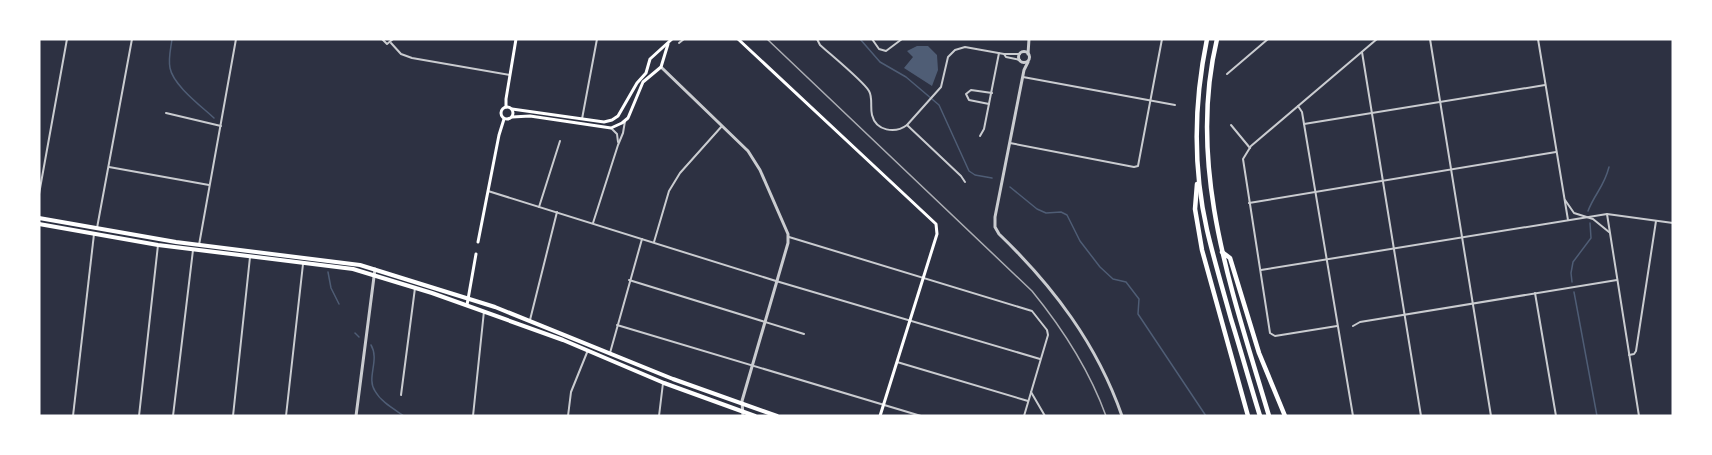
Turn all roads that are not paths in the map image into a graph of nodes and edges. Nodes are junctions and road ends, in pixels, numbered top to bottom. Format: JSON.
{"nodes":[{"id":1,"x":67,"y":39,"type":"edge"},
{"id":2,"x":132,"y":39,"type":"edge"},
{"id":3,"x":237,"y":39,"type":"edge"},
{"id":4,"x":382,"y":39,"type":"edge"},
{"id":5,"x":516,"y":39,"type":"edge"},
{"id":6,"x":597,"y":39,"type":"edge"},
{"id":7,"x":672,"y":39,"type":"edge"},
{"id":8,"x":684,"y":39,"type":"edge"},
{"id":9,"x":738,"y":39,"type":"edge"},
{"id":10,"x":816,"y":39,"type":"edge"},
{"id":11,"x":872,"y":39,"type":"edge"},
{"id":12,"x":902,"y":39,"type":"edge"},
{"id":13,"x":1029,"y":39,"type":"edge"},
{"id":14,"x":1162,"y":39,"type":"edge"},
{"id":15,"x":1207,"y":39,"type":"edge"},
{"id":16,"x":1217,"y":39,"type":"edge"},
{"id":17,"x":1268,"y":39,"type":"edge"},
{"id":18,"x":1377,"y":39,"type":"edge"},
{"id":19,"x":1430,"y":39,"type":"edge"},
{"id":20,"x":1538,"y":39,"type":"edge"},
{"id":21,"x":392,"y":41,"type":"edge"},
{"id":22,"x":679,"y":43,"type":"dead end"},
{"id":23,"x":668,"y":44,"type":"junction"},
{"id":24,"x":1028,"y":46,"type":"junction"},
{"id":25,"x":1362,"y":52,"type":"junction"},
{"id":26,"x":999,"y":53,"type":"junction"},
{"id":27,"x":1022,"y":53,"type":"junction"},
{"id":28,"x":1004,"y":54,"type":"junction"},
{"id":29,"x":1028,"y":54,"type":"junction"},
{"id":30,"x":654,"y":57,"type":"junction"},
{"id":31,"x":662,"y":61,"type":"junction"},
{"id":32,"x":1021,"y":61,"type":"junction"},
{"id":33,"x":1028,"y":62,"type":"junction"},
{"id":34,"x":649,"y":65,"type":"junction"},
{"id":35,"x":661,"y":66,"type":"junction"},
{"id":36,"x":655,"y":70,"type":"junction"},
{"id":37,"x":1024,"y":70,"type":"junction"},
{"id":38,"x":1227,"y":74,"type":"dead end"},
{"id":39,"x":510,"y":75,"type":"junction"},
{"id":40,"x":1023,"y":77,"type":"junction"},
{"id":41,"x":1545,"y":85,"type":"junction"},
{"id":42,"x":992,"y":93,"type":"junction"},
{"id":43,"x":1151,"y":101,"type":"junction"},
{"id":44,"x":1440,"y":101,"type":"junction"},
{"id":45,"x":989,"y":104,"type":"junction"},
{"id":46,"x":1175,"y":105,"type":"dead end"},
{"id":47,"x":1298,"y":106,"type":"junction"},
{"id":48,"x":506,"y":107,"type":"junction"},
{"id":49,"x":512,"y":109,"type":"junction"},
{"id":50,"x":166,"y":113,"type":"dead end"},
{"id":51,"x":1372,"y":113,"type":"junction"},
{"id":52,"x":513,"y":117,"type":"junction"},
{"id":53,"x":504,"y":119,"type":"junction"},
{"id":54,"x":582,"y":119,"type":"junction"},
{"id":55,"x":625,"y":121,"type":"junction"},
{"id":56,"x":1304,"y":124,"type":"junction"},
{"id":57,"x":723,"y":125,"type":"junction"},
{"id":58,"x":907,"y":125,"type":"junction"},
{"id":59,"x":1231,"y":125,"type":"dead end"},
{"id":60,"x":221,"y":126,"type":"junction"},
{"id":61,"x":611,"y":128,"type":"junction"},
{"id":62,"x":980,"y":136,"type":"dead end"},
{"id":63,"x":561,"y":141,"type":"dead end"},
{"id":64,"x":1010,"y":143,"type":"junction"},
{"id":65,"x":618,"y":145,"type":"junction"},
{"id":66,"x":1250,"y":148,"type":"junction"},
{"id":67,"x":1556,"y":152,"type":"junction"},
{"id":68,"x":109,"y":167,"type":"junction"},
{"id":69,"x":1451,"y":169,"type":"junction"},
{"id":70,"x":1198,"y":176,"type":"junction"},
{"id":71,"x":1383,"y":179,"type":"junction"},
{"id":72,"x":965,"y":182,"type":"dead end"},
{"id":73,"x":210,"y":186,"type":"junction"},
{"id":74,"x":488,"y":190,"type":"junction"},
{"id":75,"x":1316,"y":191,"type":"junction"},
{"id":76,"x":39,"y":195,"type":"edge"},
{"id":77,"x":1564,"y":198,"type":"junction"},
{"id":78,"x":1249,"y":202,"type":"junction"},
{"id":79,"x":539,"y":207,"type":"junction"},
{"id":80,"x":557,"y":212,"type":"junction"},
{"id":81,"x":1606,"y":214,"type":"junction"},
{"id":82,"x":1587,"y":217,"type":"junction"},
{"id":83,"x":39,"y":218,"type":"edge"},
{"id":84,"x":1568,"y":220,"type":"junction"},
{"id":85,"x":1656,"y":220,"type":"junction"},
{"id":86,"x":593,"y":223,"type":"junction"},
{"id":87,"x":1673,"y":223,"type":"edge"},
{"id":88,"x":39,"y":224,"type":"edge"},
{"id":89,"x":97,"y":228,"type":"junction"},
{"id":90,"x":1609,"y":232,"type":"junction"},
{"id":91,"x":94,"y":234,"type":"junction"},
{"id":92,"x":789,"y":237,"type":"junction"},
{"id":93,"x":1462,"y":237,"type":"junction"},
{"id":94,"x":642,"y":239,"type":"junction"},
{"id":95,"x":478,"y":242,"type":"dead end"},
{"id":96,"x":654,"y":242,"type":"junction"},
{"id":97,"x":158,"y":245,"type":"junction"},
{"id":98,"x":199,"y":245,"type":"junction"},
{"id":99,"x":1394,"y":248,"type":"junction"},
{"id":100,"x":193,"y":250,"type":"junction"},
{"id":101,"x":1222,"y":252,"type":"junction"},
{"id":102,"x":476,"y":254,"type":"dead end"},
{"id":103,"x":250,"y":257,"type":"junction"},
{"id":104,"x":1326,"y":258,"type":"junction"},
{"id":105,"x":303,"y":263,"type":"junction"},
{"id":106,"x":375,"y":269,"type":"junction"},
{"id":107,"x":1260,"y":270,"type":"junction"},
{"id":108,"x":373,"y":275,"type":"junction"},
{"id":109,"x":922,"y":277,"type":"junction"},
{"id":110,"x":629,"y":280,"type":"junction"},
{"id":111,"x":1617,"y":280,"type":"junction"},
{"id":112,"x":776,"y":281,"type":"junction"},
{"id":113,"x":415,"y":288,"type":"junction"},
{"id":114,"x":1535,"y":293,"type":"junction"},
{"id":115,"x":468,"y":299,"type":"junction"},
{"id":116,"x":1473,"y":303,"type":"junction"},
{"id":117,"x":467,"y":305,"type":"junction"},
{"id":118,"x":484,"y":311,"type":"junction"},
{"id":119,"x":1405,"y":315,"type":"junction"},
{"id":120,"x":530,"y":320,"type":"junction"},
{"id":121,"x":909,"y":320,"type":"junction"},
{"id":122,"x":764,"y":323,"type":"junction"},
{"id":123,"x":617,"y":325,"type":"junction"},
{"id":124,"x":1337,"y":326,"type":"junction"},
{"id":125,"x":1353,"y":326,"type":"dead end"},
{"id":126,"x":804,"y":334,"type":"dead end"},
{"id":127,"x":588,"y":350,"type":"junction"},
{"id":128,"x":610,"y":352,"type":"junction"},
{"id":129,"x":1629,"y":355,"type":"junction"},
{"id":130,"x":1040,"y":359,"type":"junction"},
{"id":131,"x":897,"y":362,"type":"junction"},
{"id":132,"x":752,"y":365,"type":"junction"},
{"id":133,"x":664,"y":383,"type":"junction"},
{"id":134,"x":1031,"y":392,"type":"junction"},
{"id":135,"x":401,"y":395,"type":"dead end"},
{"id":136,"x":1028,"y":401,"type":"junction"},
{"id":137,"x":742,"y":405,"type":"junction"},
{"id":138,"x":884,"y":405,"type":"junction"},
{"id":139,"x":743,"y":414,"type":"edge"},
{"id":140,"x":914,"y":415,"type":"edge"},
{"id":141,"x":1259,"y":415,"type":"edge"},
{"id":142,"x":73,"y":416,"type":"edge"},
{"id":143,"x":139,"y":416,"type":"edge"},
{"id":144,"x":173,"y":416,"type":"edge"},
{"id":145,"x":233,"y":416,"type":"edge"},
{"id":146,"x":286,"y":416,"type":"edge"},
{"id":147,"x":356,"y":416,"type":"edge"},
{"id":148,"x":473,"y":416,"type":"edge"},
{"id":149,"x":568,"y":416,"type":"edge"},
{"id":150,"x":659,"y":416,"type":"edge"},
{"id":151,"x":755,"y":416,"type":"edge"},
{"id":152,"x":777,"y":416,"type":"edge"},
{"id":153,"x":880,"y":416,"type":"edge"},
{"id":154,"x":921,"y":416,"type":"edge"},
{"id":155,"x":1024,"y":416,"type":"edge"},
{"id":156,"x":1045,"y":416,"type":"edge"},
{"id":157,"x":1122,"y":416,"type":"edge"},
{"id":158,"x":1248,"y":416,"type":"edge"},
{"id":159,"x":1269,"y":416,"type":"edge"},
{"id":160,"x":1285,"y":416,"type":"edge"},
{"id":161,"x":1353,"y":416,"type":"edge"},
{"id":162,"x":1421,"y":416,"type":"edge"},
{"id":163,"x":1491,"y":416,"type":"edge"},
{"id":164,"x":1556,"y":416,"type":"edge"},
{"id":165,"x":1639,"y":416,"type":"edge"}],
"edges":[{"from":1,"to":76,"type":"street"},
{"from":2,"to":68,"type":"street"},
{"from":3,"to":60,"type":"street"},
{"from":4,"to":21,"type":"street"},
{"from":5,"to":39,"type":"main road"},
{"from":6,"to":54,"type":"street"},
{"from":7,"to":23,"type":"main road"},
{"from":8,"to":22,"type":"street"},
{"from":9,"to":109,"type":"main road"},
{"from":10,"to":58,"type":"street"},
{"from":11,"to":12,"type":"street"},
{"from":13,"to":24,"type":"street"},
{"from":14,"to":43,"type":"street"},
{"from":15,"to":70,"type":"highway"},
{"from":16,"to":101,"type":"highway"},
{"from":17,"to":38,"type":"street"},
{"from":18,"to":25,"type":"street"},
{"from":19,"to":44,"type":"street"},
{"from":20,"to":41,"type":"street"},
{"from":21,"to":39,"type":"street"},
{"from":23,"to":30,"type":"main road"},
{"from":23,"to":31,"type":"main road"},
{"from":24,"to":27,"type":"street"},
{"from":24,"to":29,"type":"street"},
{"from":25,"to":47,"type":"street"},
{"from":25,"to":51,"type":"street"},
{"from":26,"to":28,"type":"street"},
{"from":26,"to":42,"type":"street"},
{"from":26,"to":58,"type":"street"},
{"from":27,"to":28,"type":"street"},
{"from":27,"to":29,"type":"street"},
{"from":27,"to":32,"type":"street"},
{"from":28,"to":32,"type":"street"},
{"from":29,"to":33,"type":"street"},
{"from":30,"to":31,"type":"main road"},
{"from":30,"to":34,"type":"main road"},
{"from":31,"to":35,"type":"main road"},
{"from":32,"to":33,"type":"street"},
{"from":32,"to":37,"type":"street"},
{"from":33,"to":37,"type":"street"},
{"from":34,"to":36,"type":"main road"},
{"from":34,"to":54,"type":"main road"},
{"from":35,"to":36,"type":"main road"},
{"from":35,"to":57,"type":"street"},
{"from":36,"to":55,"type":"main road"},
{"from":37,"to":40,"type":"street"},
{"from":39,"to":48,"type":"main road"},
{"from":40,"to":43,"type":"street"},
{"from":40,"to":64,"type":"street"},
{"from":41,"to":44,"type":"street"},
{"from":41,"to":67,"type":"street"},
{"from":42,"to":45,"type":"street"},
{"from":42,"to":45,"type":"street"},
{"from":43,"to":46,"type":"street"},
{"from":43,"to":64,"type":"street"},
{"from":44,"to":51,"type":"street"},
{"from":44,"to":69,"type":"street"},
{"from":45,"to":62,"type":"street"},
{"from":47,"to":56,"type":"street"},
{"from":47,"to":66,"type":"street"},
{"from":48,"to":49,"type":"main road"},
{"from":48,"to":53,"type":"main road"},
{"from":49,"to":52,"type":"main road"},
{"from":49,"to":54,"type":"main road"},
{"from":50,"to":60,"type":"street"},
{"from":51,"to":56,"type":"street"},
{"from":51,"to":71,"type":"street"},
{"from":52,"to":53,"type":"main road"},
{"from":52,"to":61,"type":"main road"},
{"from":53,"to":74,"type":"main road"},
{"from":55,"to":61,"type":"main road"},
{"from":55,"to":65,"type":"street"},
{"from":56,"to":75,"type":"street"},
{"from":57,"to":92,"type":"street"},
{"from":57,"to":96,"type":"street"},
{"from":58,"to":72,"type":"street"},
{"from":59,"to":66,"type":"street"},
{"from":60,"to":73,"type":"street"},
{"from":61,"to":65,"type":"street"},
{"from":63,"to":79,"type":"street"},
{"from":64,"to":157,"type":"street"},
{"from":65,"to":86,"type":"street"},
{"from":66,"to":78,"type":"street"},
{"from":67,"to":69,"type":"street"},
{"from":67,"to":77,"type":"street"},
{"from":68,"to":73,"type":"street"},
{"from":68,"to":89,"type":"street"},
{"from":69,"to":71,"type":"street"},
{"from":69,"to":93,"type":"street"},
{"from":70,"to":141,"type":"highway"},
{"from":70,"to":158,"type":"highway"},
{"from":71,"to":75,"type":"street"},
{"from":71,"to":99,"type":"street"},
{"from":73,"to":98,"type":"street"},
{"from":74,"to":79,"type":"street"},
{"from":74,"to":95,"type":"main road"},
{"from":75,"to":78,"type":"street"},
{"from":75,"to":104,"type":"street"},
{"from":77,"to":82,"type":"street"},
{"from":77,"to":84,"type":"street"},
{"from":78,"to":107,"type":"street"},
{"from":79,"to":80,"type":"street"},
{"from":80,"to":86,"type":"street"},
{"from":80,"to":120,"type":"street"},
{"from":81,"to":82,"type":"street"},
{"from":81,"to":85,"type":"street"},
{"from":81,"to":90,"type":"street"},
{"from":82,"to":84,"type":"street"},
{"from":82,"to":90,"type":"street"},
{"from":83,"to":89,"type":"main road"},
{"from":84,"to":93,"type":"street"},
{"from":85,"to":87,"type":"street"},
{"from":85,"to":129,"type":"street"},
{"from":86,"to":94,"type":"street"},
{"from":88,"to":91,"type":"main road"},
{"from":89,"to":98,"type":"main road"},
{"from":90,"to":111,"type":"street"},
{"from":91,"to":97,"type":"main road"},
{"from":91,"to":142,"type":"street"},
{"from":92,"to":109,"type":"street"},
{"from":92,"to":112,"type":"street"},
{"from":93,"to":99,"type":"street"},
{"from":93,"to":116,"type":"street"},
{"from":94,"to":96,"type":"street"},
{"from":94,"to":110,"type":"street"},
{"from":96,"to":112,"type":"street"},
{"from":97,"to":100,"type":"main road"},
{"from":97,"to":143,"type":"street"},
{"from":98,"to":106,"type":"main road"},
{"from":99,"to":104,"type":"street"},
{"from":99,"to":119,"type":"street"},
{"from":100,"to":103,"type":"main road"},
{"from":100,"to":144,"type":"street"},
{"from":101,"to":159,"type":"highway"},
{"from":101,"to":160,"type":"highway"},
{"from":102,"to":115,"type":"main road"},
{"from":103,"to":105,"type":"main road"},
{"from":103,"to":145,"type":"street"},
{"from":104,"to":107,"type":"street"},
{"from":104,"to":124,"type":"street"},
{"from":105,"to":108,"type":"main road"},
{"from":105,"to":146,"type":"street"},
{"from":106,"to":108,"type":"street"},
{"from":106,"to":115,"type":"main road"},
{"from":107,"to":124,"type":"street"},
{"from":108,"to":113,"type":"main road"},
{"from":108,"to":147,"type":"street"},
{"from":109,"to":121,"type":"main road"},
{"from":109,"to":130,"type":"street"},
{"from":110,"to":122,"type":"street"},
{"from":110,"to":123,"type":"street"},
{"from":111,"to":114,"type":"street"},
{"from":111,"to":129,"type":"street"},
{"from":112,"to":121,"type":"street"},
{"from":112,"to":122,"type":"street"},
{"from":113,"to":117,"type":"main road"},
{"from":113,"to":135,"type":"street"},
{"from":114,"to":116,"type":"street"},
{"from":114,"to":164,"type":"street"},
{"from":115,"to":117,"type":"main road"},
{"from":115,"to":120,"type":"main road"},
{"from":116,"to":119,"type":"street"},
{"from":116,"to":163,"type":"street"},
{"from":117,"to":118,"type":"main road"},
{"from":118,"to":127,"type":"main road"},
{"from":118,"to":148,"type":"street"},
{"from":119,"to":125,"type":"street"},
{"from":119,"to":162,"type":"street"},
{"from":120,"to":128,"type":"main road"},
{"from":121,"to":130,"type":"street"},
{"from":121,"to":131,"type":"main road"},
{"from":122,"to":126,"type":"street"},
{"from":122,"to":132,"type":"street"},
{"from":123,"to":128,"type":"street"},
{"from":123,"to":132,"type":"street"},
{"from":124,"to":161,"type":"street"},
{"from":127,"to":133,"type":"main road"},
{"from":127,"to":149,"type":"street"},
{"from":128,"to":137,"type":"main road"},
{"from":129,"to":165,"type":"street"},
{"from":130,"to":134,"type":"street"},
{"from":131,"to":136,"type":"street"},
{"from":131,"to":138,"type":"main road"},
{"from":132,"to":137,"type":"street"},
{"from":132,"to":138,"type":"street"},
{"from":133,"to":139,"type":"main road"},
{"from":133,"to":150,"type":"street"},
{"from":134,"to":136,"type":"street"},
{"from":134,"to":156,"type":"street"},
{"from":136,"to":155,"type":"street"},
{"from":137,"to":139,"type":"street"},
{"from":137,"to":152,"type":"main road"},
{"from":138,"to":140,"type":"street"},
{"from":138,"to":153,"type":"main road"},
{"from":139,"to":151,"type":"main road"},
{"from":140,"to":154,"type":"street"}]}
